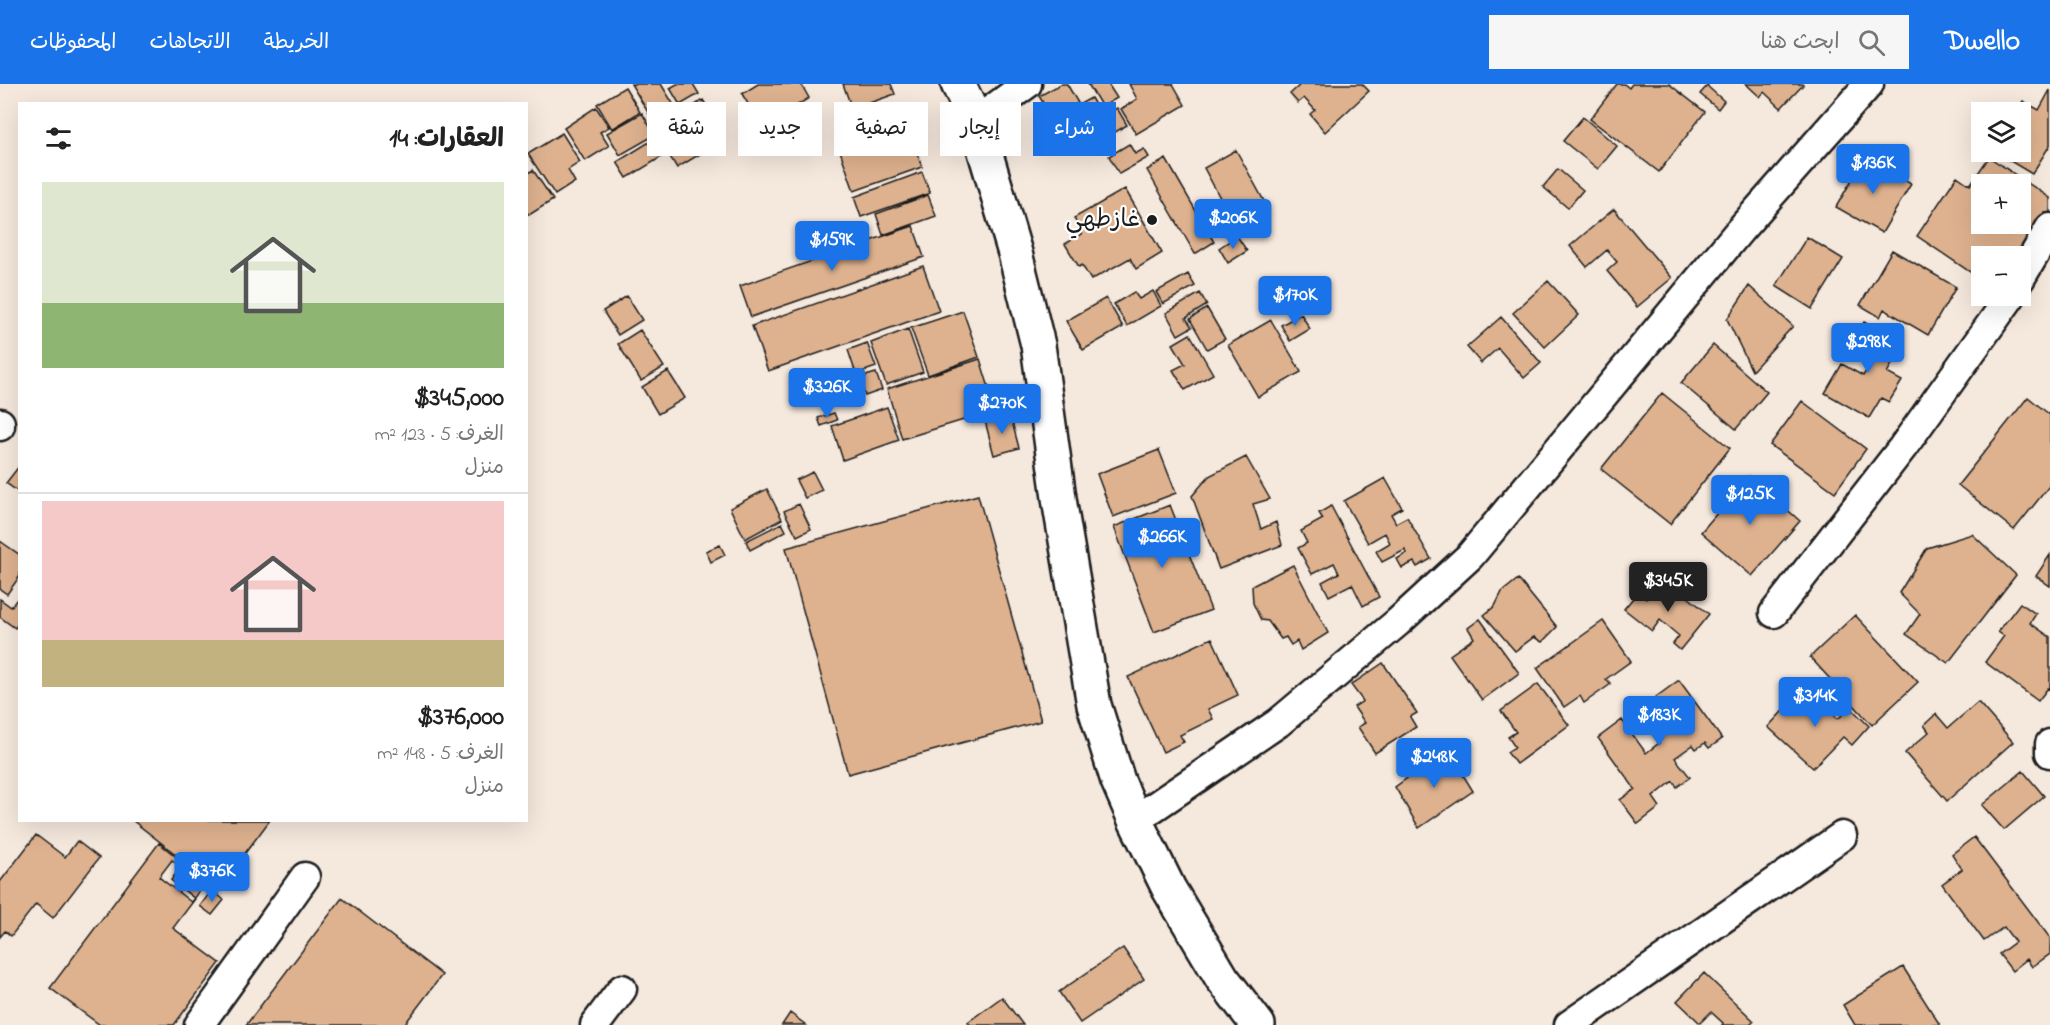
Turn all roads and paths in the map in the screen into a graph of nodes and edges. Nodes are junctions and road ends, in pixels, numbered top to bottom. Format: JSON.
{"nodes":[{"id":1,"x":958,"y":84,"type":"edge"},
{"id":2,"x":1027,"y":84,"type":"edge"},
{"id":3,"x":1869,"y":84,"type":"edge"},
{"id":4,"x":967,"y":102,"type":"edge"},
{"id":5,"x":1002,"y":102,"type":"edge"},
{"id":6,"x":987,"y":156,"type":"edge"},
{"id":7,"x":2050,"y":228,"type":"edge"},
{"id":8,"x":2031,"y":260,"type":"edge"},
{"id":9,"x":2004,"y":306,"type":"edge"},
{"id":10,"x":1774,"y":613,"type":"dead end"},
{"id":11,"x":2050,"y":744,"type":"edge"},
{"id":12,"x":2050,"y":753,"type":"edge"},
{"id":13,"x":1135,"y":820,"type":"junction"},
{"id":14,"x":1842,"y":836,"type":"dead end"},
{"id":15,"x":305,"y":877,"type":"dead end"},
{"id":16,"x":622,"y":989,"type":"dead end"},
{"id":17,"x":199,"y":1025,"type":"edge"},
{"id":18,"x":595,"y":1025,"type":"edge"},
{"id":19,"x":1258,"y":1025,"type":"edge"},
{"id":20,"x":1569,"y":1025,"type":"edge"}],
"edges":[{"from":1,"to":4,"type":"street"},
{"from":2,"to":5,"type":"street"},
{"from":3,"to":13,"type":"street"},
{"from":6,"to":13,"type":"street"},
{"from":7,"to":8,"type":"street"},
{"from":9,"to":10,"type":"street"},
{"from":11,"to":12,"type":"street"},
{"from":13,"to":19,"type":"street"},
{"from":14,"to":20,"type":"street"},
{"from":15,"to":17,"type":"street"},
{"from":16,"to":18,"type":"street"}]}
